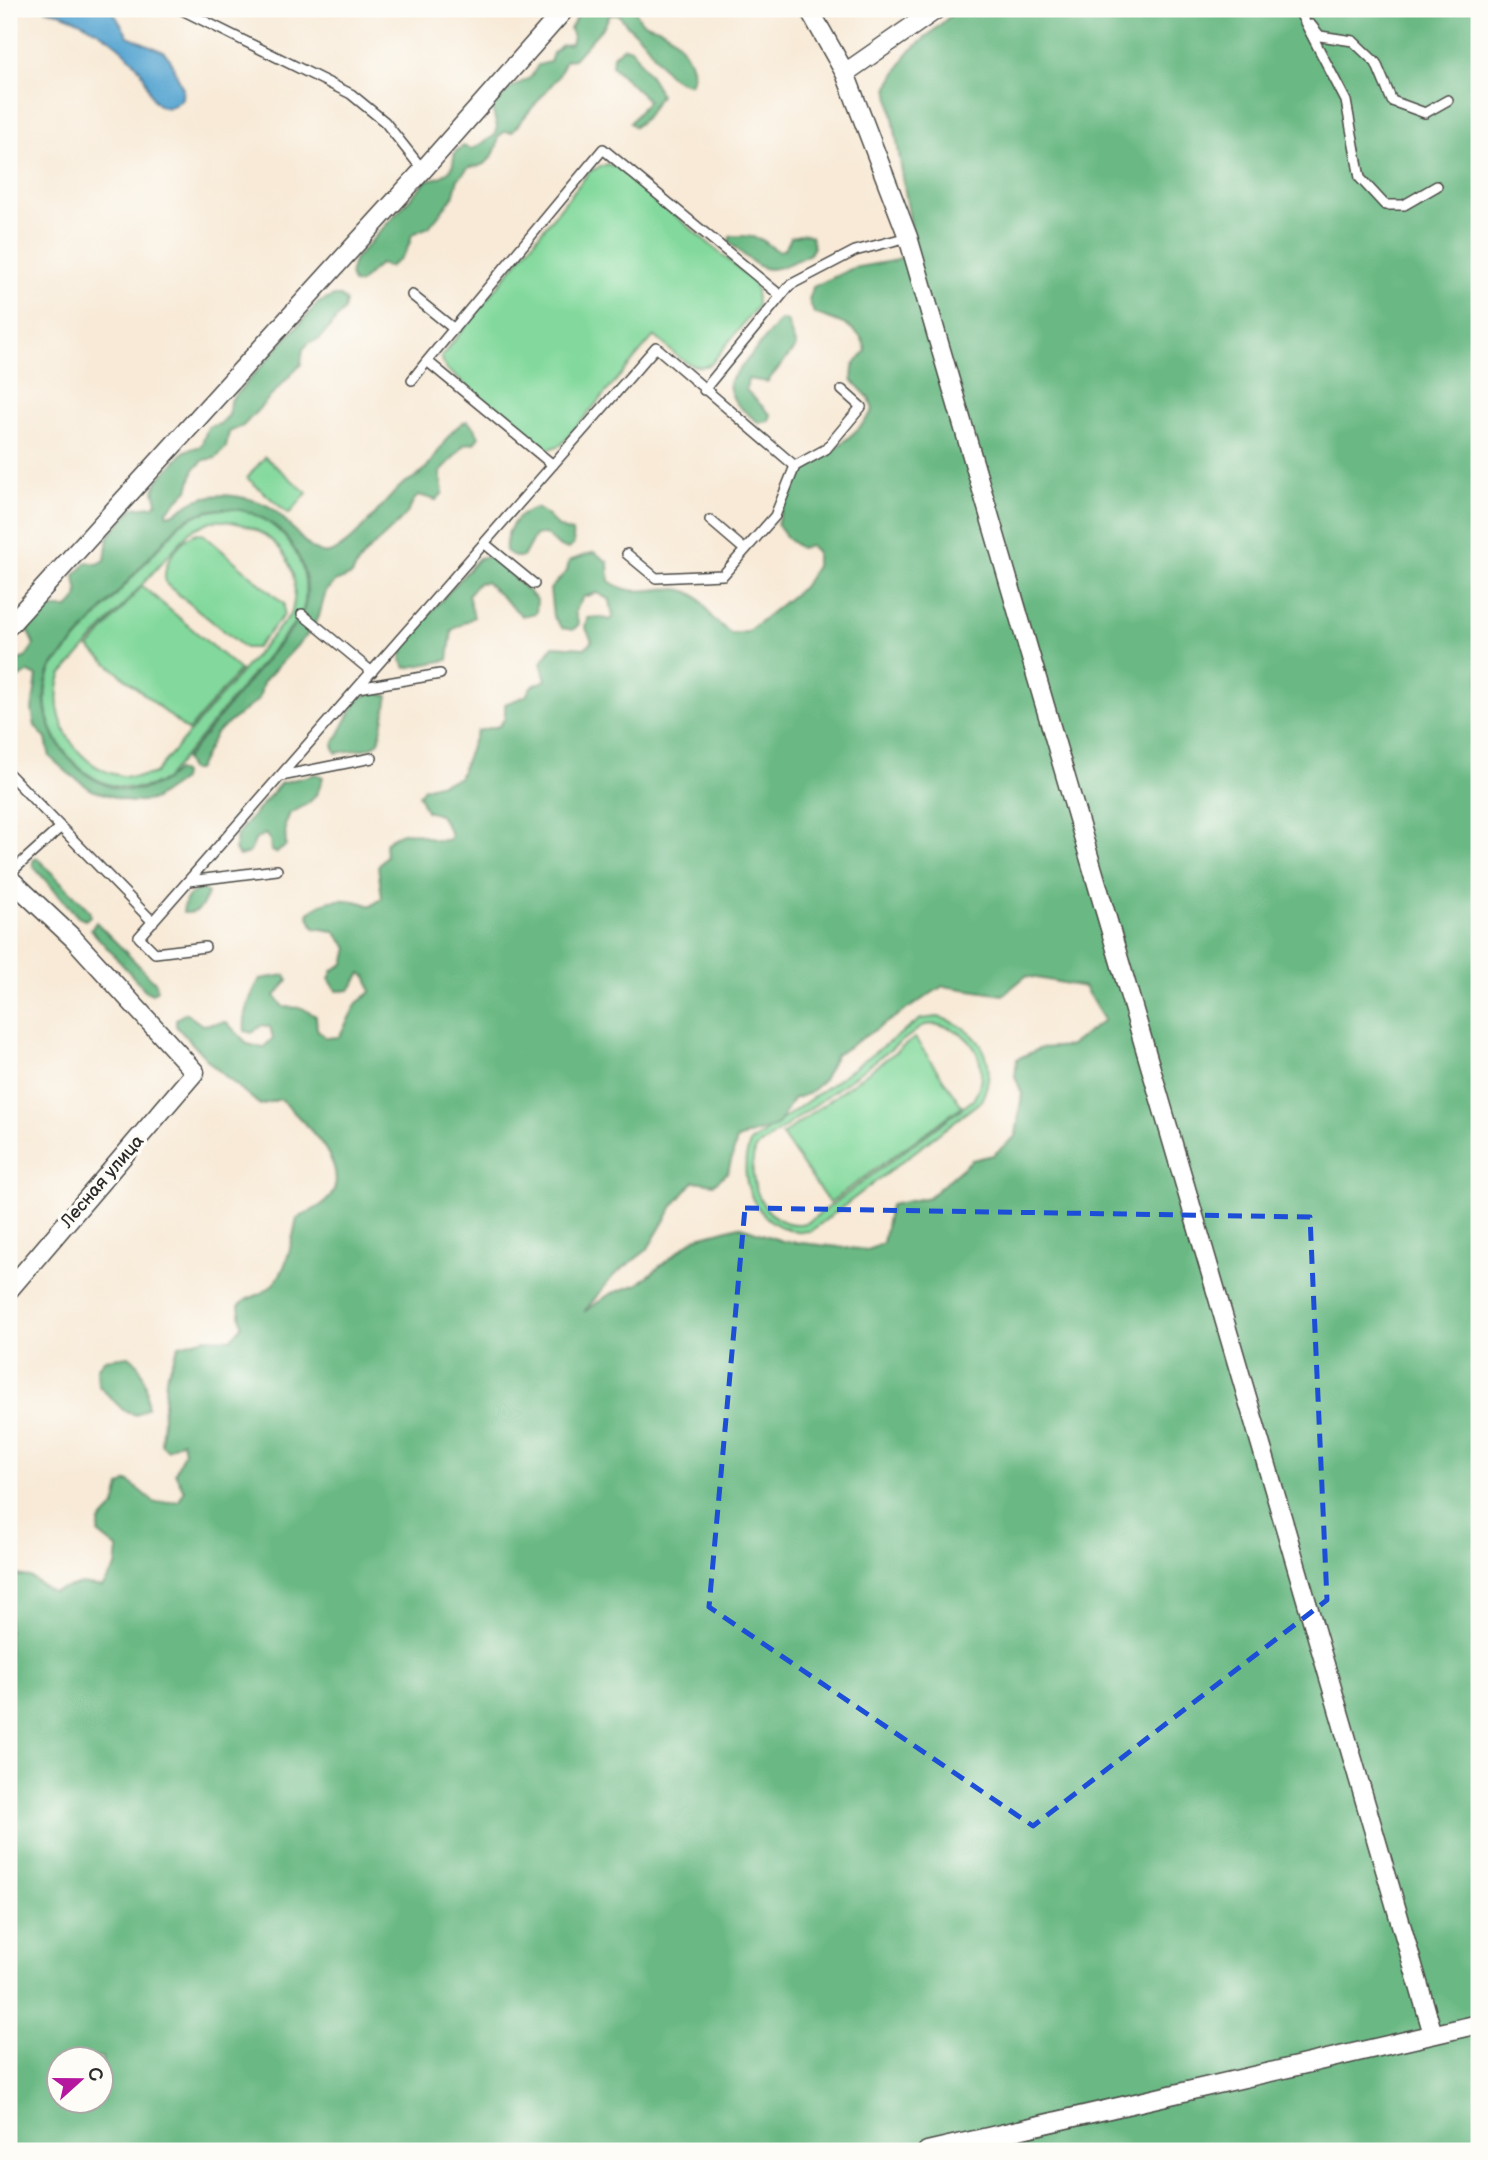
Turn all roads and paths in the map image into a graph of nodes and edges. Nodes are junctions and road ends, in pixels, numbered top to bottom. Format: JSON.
{"nodes":[{"id":1,"x":180,"y":9,"type":"edge"},
{"id":2,"x":565,"y":9,"type":"edge"},
{"id":3,"x":809,"y":9,"type":"edge"},
{"id":4,"x":937,"y":9,"type":"edge"},
{"id":5,"x":1298,"y":10,"type":"edge"},
{"id":6,"x":845,"y":73,"type":"junction"},
{"id":7,"x":1448,"y":100,"type":"dead end"},
{"id":8,"x":423,"y":170,"type":"junction"},
{"id":9,"x":1437,"y":186,"type":"dead end"},
{"id":10,"x":908,"y":237,"type":"junction"},
{"id":11,"x":412,"y":295,"type":"dead end"},
{"id":12,"x":781,"y":296,"type":"junction"},
{"id":13,"x":454,"y":330,"type":"junction"},
{"id":14,"x":427,"y":361,"type":"junction"},
{"id":15,"x":412,"y":380,"type":"dead end"},
{"id":16,"x":704,"y":390,"type":"junction"},
{"id":17,"x":842,"y":390,"type":"dead end"},
{"id":18,"x":552,"y":465,"type":"junction"},
{"id":19,"x":795,"y":466,"type":"junction"},
{"id":20,"x":710,"y":520,"type":"dead end"},
{"id":21,"x":484,"y":543,"type":"junction"},
{"id":22,"x":745,"y":550,"type":"junction"},
{"id":23,"x":627,"y":554,"type":"dead end"},
{"id":24,"x":534,"y":584,"type":"dead end"},
{"id":25,"x":302,"y":614,"type":"dead end"},
{"id":26,"x":9,"y":626,"type":"edge"},
{"id":27,"x":372,"y":672,"type":"junction"},
{"id":28,"x":440,"y":674,"type":"dead end"},
{"id":29,"x":358,"y":688,"type":"junction"},
{"id":30,"x":372,"y":758,"type":"dead end"},
{"id":31,"x":9,"y":774,"type":"edge"},
{"id":32,"x":281,"y":776,"type":"junction"},
{"id":33,"x":61,"y":827,"type":"junction"},
{"id":34,"x":277,"y":870,"type":"dead end"},
{"id":35,"x":9,"y":876,"type":"edge"},
{"id":36,"x":189,"y":881,"type":"junction"},
{"id":37,"x":153,"y":922,"type":"junction"},
{"id":38,"x":205,"y":947,"type":"dead end"},
{"id":39,"x":9,"y":1290,"type":"edge"},
{"id":40,"x":1479,"y":2024,"type":"edge"},
{"id":41,"x":1433,"y":2034,"type":"junction"},
{"id":42,"x":928,"y":2151,"type":"edge"}],
"edges":[{"from":1,"to":8,"type":"lane"},
{"from":2,"to":8,"type":"street"},
{"from":3,"to":6,"type":"street"},
{"from":4,"to":6,"type":"street"},
{"from":5,"to":7,"type":"lane"},
{"from":5,"to":9,"type":"lane"},
{"from":6,"to":10,"type":"street"},
{"from":8,"to":26,"type":"street"},
{"from":10,"to":12,"type":"lane"},
{"from":10,"to":41,"type":"street"},
{"from":11,"to":13,"type":"lane"},
{"from":12,"to":13,"type":"lane"},
{"from":12,"to":16,"type":"lane"},
{"from":13,"to":14,"type":"lane"},
{"from":14,"to":15,"type":"lane"},
{"from":14,"to":18,"type":"lane"},
{"from":16,"to":18,"type":"lane"},
{"from":16,"to":19,"type":"lane"},
{"from":17,"to":19,"type":"lane"},
{"from":18,"to":21,"type":"lane"},
{"from":19,"to":22,"type":"lane"},
{"from":20,"to":22,"type":"lane"},
{"from":21,"to":24,"type":"lane"},
{"from":21,"to":27,"type":"lane"},
{"from":22,"to":23,"type":"lane"},
{"from":25,"to":27,"type":"lane"},
{"from":27,"to":29,"type":"lane"},
{"from":28,"to":29,"type":"lane"},
{"from":29,"to":32,"type":"lane"},
{"from":30,"to":32,"type":"lane"},
{"from":31,"to":33,"type":"lane"},
{"from":32,"to":36,"type":"lane"},
{"from":33,"to":35,"type":"lane"},
{"from":33,"to":37,"type":"lane"},
{"from":34,"to":36,"type":"lane"},
{"from":35,"to":39,"type":"street","name":"Лесная улица"},
{"from":36,"to":37,"type":"lane"},
{"from":37,"to":38,"type":"lane"},
{"from":40,"to":41,"type":"street"},
{"from":41,"to":42,"type":"street"}]}
